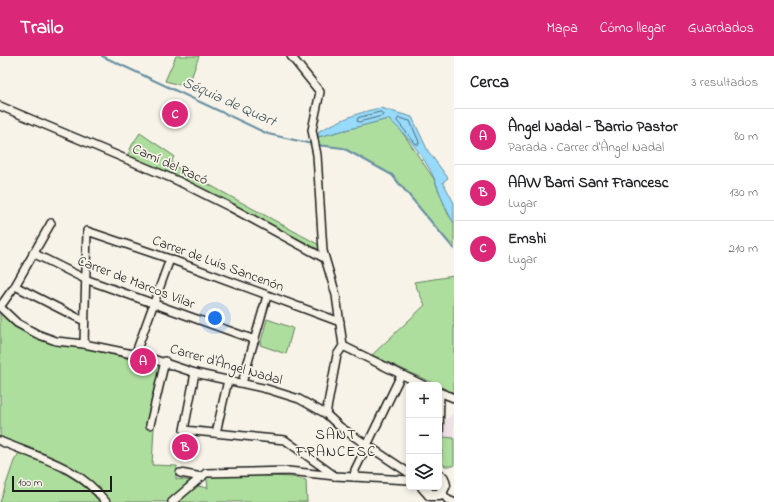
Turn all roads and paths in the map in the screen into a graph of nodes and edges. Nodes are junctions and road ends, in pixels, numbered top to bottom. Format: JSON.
{"nodes":[{"id":1,"x":291,"y":56,"type":"edge"},
{"id":2,"x":0,"y":106,"type":"edge"},
{"id":3,"x":51,"y":223,"type":"dead end"},
{"id":4,"x":33,"y":253,"type":"junction"},
{"id":5,"x":324,"y":258,"type":"junction"},
{"id":6,"x":170,"y":259,"type":"junction"},
{"id":7,"x":85,"y":279,"type":"junction"},
{"id":8,"x":14,"y":288,"type":"junction"},
{"id":9,"x":267,"y":296,"type":"junction"},
{"id":10,"x":154,"y":304,"type":"junction"},
{"id":11,"x":0,"y":307,"type":"edge"},
{"id":12,"x":84,"y":321,"type":"junction"},
{"id":13,"x":340,"y":322,"type":"junction"},
{"id":14,"x":255,"y":340,"type":"junction"},
{"id":15,"x":84,"y":344,"type":"junction"},
{"id":16,"x":343,"y":346,"type":"junction"},
{"id":17,"x":135,"y":355,"type":"junction"},
{"id":18,"x":165,"y":361,"type":"junction"},
{"id":19,"x":196,"y":372,"type":"junction"},
{"id":20,"x":401,"y":375,"type":"junction"},
{"id":21,"x":228,"y":380,"type":"junction"},
{"id":22,"x":416,"y":382,"type":"edge"},
{"id":23,"x":242,"y":383,"type":"junction"},
{"id":24,"x":442,"y":393,"type":"edge"},
{"id":25,"x":454,"y":398,"type":"edge"},
{"id":26,"x":326,"y":414,"type":"junction"},
{"id":27,"x":150,"y":425,"type":"dead end"},
{"id":28,"x":216,"y":433,"type":"junction"},
{"id":29,"x":0,"y":441,"type":"edge"},
{"id":30,"x":368,"y":445,"type":"junction"},
{"id":31,"x":406,"y":471,"type":"edge"},
{"id":32,"x":180,"y":473,"type":"dead end"},
{"id":33,"x":204,"y":475,"type":"junction"},
{"id":34,"x":335,"y":476,"type":"junction"},
{"id":35,"x":354,"y":477,"type":"junction"},
{"id":36,"x":446,"y":478,"type":"edge"},
{"id":37,"x":406,"y":480,"type":"edge"},
{"id":38,"x":426,"y":494,"type":"edge"},
{"id":39,"x":438,"y":497,"type":"edge"},
{"id":40,"x":106,"y":502,"type":"edge"},
{"id":41,"x":172,"y":502,"type":"edge"},
{"id":42,"x":453,"y":502,"type":"edge"}],
"edges":[{"from":1,"to":5,"type":"street"},
{"from":2,"to":5,"type":"street","name":"Camí del Racó"},
{"from":3,"to":4,"type":"street"},
{"from":4,"to":7,"type":"street","name":"Carrer de Marcos Vilar"},
{"from":4,"to":8,"type":"street"},
{"from":5,"to":13,"type":"street"},
{"from":6,"to":7,"type":"street","name":"Carrer de Luis Sancenón"},
{"from":6,"to":9,"type":"street","name":"Carrer de Luis Sancenón"},
{"from":6,"to":10,"type":"street"},
{"from":7,"to":10,"type":"street","name":"Carrer de Marcos Vilar"},
{"from":7,"to":12,"type":"street"},
{"from":8,"to":11,"type":"street"},
{"from":8,"to":12,"type":"street"},
{"from":9,"to":13,"type":"street","name":"Carrer de Luis Sancenón"},
{"from":9,"to":14,"type":"street"},
{"from":10,"to":14,"type":"street","name":"Carrer de Marcos Vilar"},
{"from":10,"to":17,"type":"street"},
{"from":11,"to":15,"type":"street","name":"Carrer d'Àngel Nadal"},
{"from":12,"to":15,"type":"street"},
{"from":13,"to":16,"type":"street"},
{"from":14,"to":23,"type":"street"},
{"from":15,"to":17,"type":"street","name":"Carrer d'Àngel Nadal"},
{"from":16,"to":20,"type":"street"},
{"from":16,"to":26,"type":"street"},
{"from":17,"to":18,"type":"street","name":"Carrer d'Àngel Nadal"},
{"from":18,"to":19,"type":"street","name":"Carrer d'Àngel Nadal"},
{"from":18,"to":27,"type":"street"},
{"from":19,"to":21,"type":"street","name":"Carrer d'Àngel Nadal"},
{"from":19,"to":28,"type":"street"},
{"from":20,"to":22,"type":"street"},
{"from":20,"to":30,"type":"street"},
{"from":21,"to":23,"type":"street","name":"Carrer d'Àngel Nadal"},
{"from":21,"to":28,"type":"street"},
{"from":23,"to":26,"type":"street","name":"Carrer d'Àngel Nadal"},
{"from":24,"to":25,"type":"street"},
{"from":26,"to":30,"type":"street","name":"Carrer d'Àngel Nadal"},
{"from":28,"to":34,"type":"street"},
{"from":29,"to":40,"type":"street"},
{"from":30,"to":31,"type":"street","name":"Carrer d'Àngel Nadal"},
{"from":30,"to":35,"type":"street"},
{"from":32,"to":33,"type":"street"},
{"from":33,"to":34,"type":"street"},
{"from":33,"to":41,"type":"street"},
{"from":34,"to":35,"type":"street"},
{"from":35,"to":37,"type":"street"},
{"from":36,"to":39,"type":"street"},
{"from":38,"to":39,"type":"street"},
{"from":39,"to":42,"type":"street"}]}
